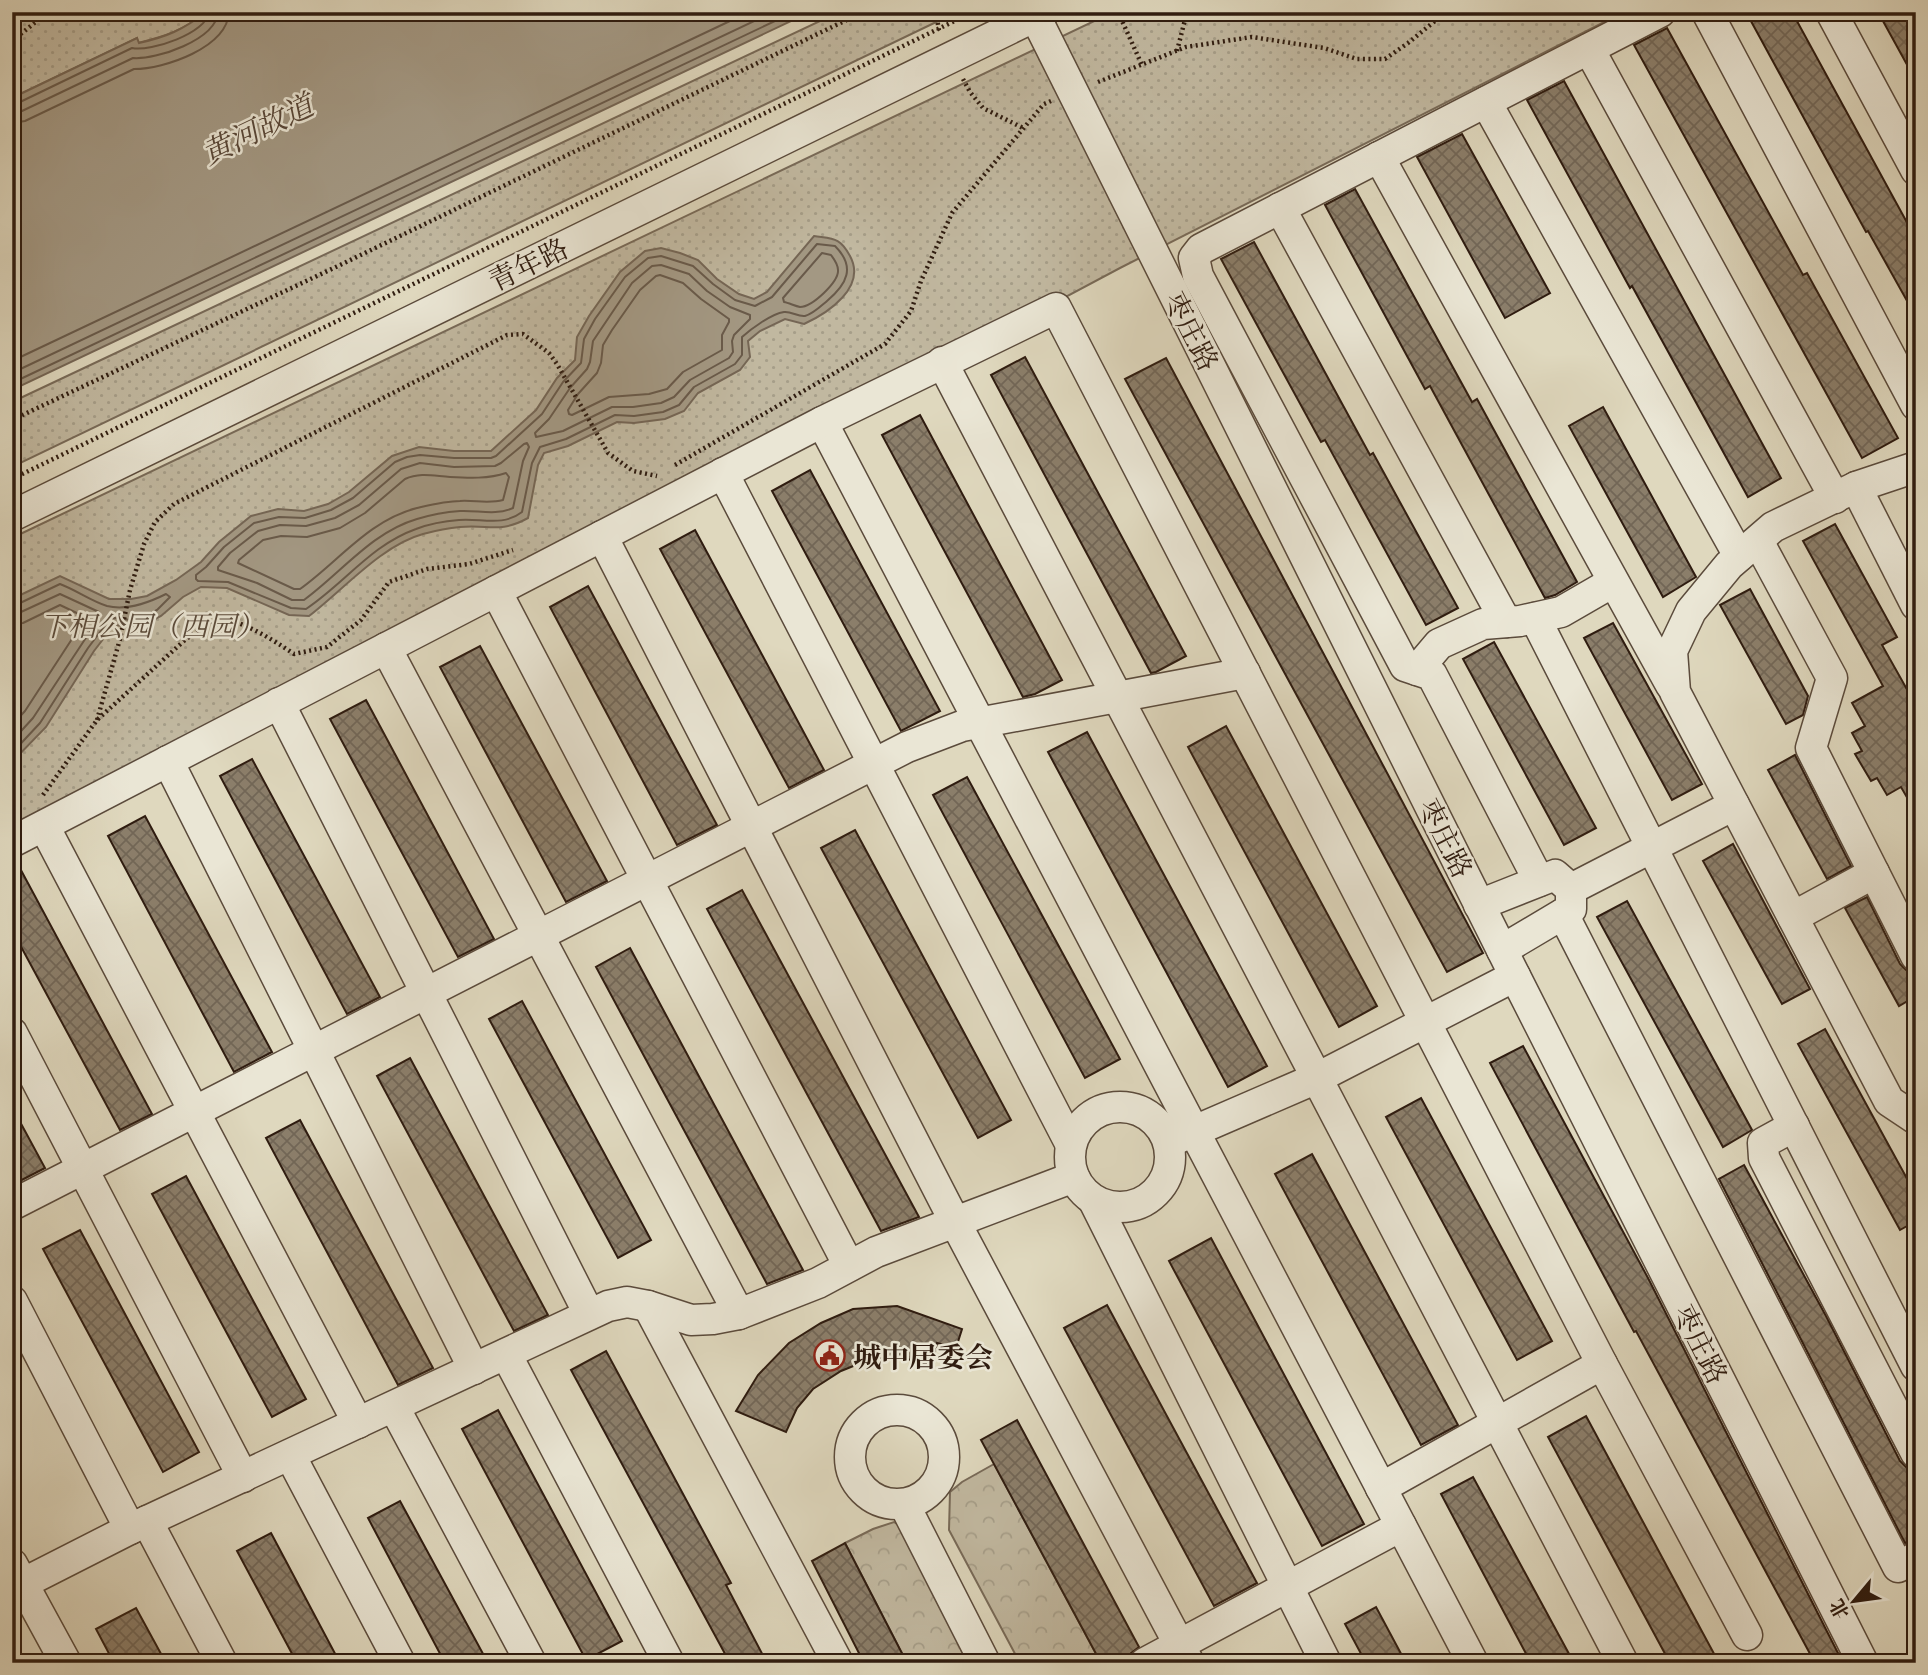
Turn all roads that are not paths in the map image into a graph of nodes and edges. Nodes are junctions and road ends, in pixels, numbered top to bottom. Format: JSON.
{"nodes":[{"id":1,"x":1660,"y":12,"type":"edge"},
{"id":2,"x":1707,"y":12,"type":"edge"},
{"id":3,"x":1831,"y":12,"type":"edge"},
{"id":4,"x":1031,"y":13,"type":"edge"},
{"id":5,"x":1589,"y":49,"type":"junction"},
{"id":6,"x":1486,"y":102,"type":"junction"},
{"id":7,"x":1379,"y":157,"type":"junction"},
{"id":8,"x":1916,"y":170,"type":"edge"},
{"id":9,"x":1280,"y":208,"type":"junction"},
{"id":10,"x":942,"y":362,"type":"junction"},
{"id":11,"x":1916,"y":405,"type":"edge"},
{"id":12,"x":822,"y":422,"type":"junction"},
{"id":13,"x":1916,"y":467,"type":"edge"},
{"id":14,"x":723,"y":473,"type":"junction"},
{"id":15,"x":1845,"y":492,"type":"junction"},
{"id":16,"x":12,"y":499,"type":"edge"},
{"id":17,"x":12,"y":516,"type":"edge"},
{"id":18,"x":602,"y":536,"type":"junction"},
{"id":19,"x":1748,"y":548,"type":"junction"},
{"id":20,"x":1614,"y":582,"type":"junction"},
{"id":21,"x":496,"y":591,"type":"junction"},
{"id":22,"x":1916,"y":605,"type":"edge"},
{"id":23,"x":1535,"y":618,"type":"junction"},
{"id":24,"x":1506,"y":622,"type":"junction"},
{"id":25,"x":386,"y":648,"type":"junction"},
{"id":26,"x":1417,"y":670,"type":"junction"},
{"id":27,"x":1245,"y":673,"type":"junction"},
{"id":28,"x":1675,"y":692,"type":"junction"},
{"id":29,"x":1118,"y":697,"type":"junction"},
{"id":30,"x":279,"y":704,"type":"junction"},
{"id":31,"x":980,"y":723,"type":"junction"},
{"id":32,"x":168,"y":761,"type":"junction"},
{"id":33,"x":873,"y":764,"type":"junction"},
{"id":34,"x":1734,"y":805,"type":"junction"},
{"id":35,"x":41,"y":814,"type":"junction"},
{"id":36,"x":752,"y":826,"type":"junction"},
{"id":37,"x":12,"y":842,"type":"edge"},
{"id":38,"x":1653,"y":847,"type":"junction"},
{"id":39,"x":1874,"y":873,"type":"junction"},
{"id":40,"x":647,"y":880,"type":"junction"},
{"id":41,"x":1539,"y":881,"type":"junction"},
{"id":42,"x":1567,"y":901,"type":"junction"},
{"id":43,"x":1479,"y":905,"type":"junction"},
{"id":44,"x":1793,"y":917,"type":"junction"},
{"id":45,"x":539,"y":935,"type":"junction"},
{"id":46,"x":1916,"y":956,"type":"edge"},
{"id":47,"x":1509,"y":963,"type":"junction"},
{"id":48,"x":426,"y":993,"type":"junction"},
{"id":49,"x":1425,"y":1022,"type":"junction"},
{"id":50,"x":12,"y":1033,"type":"edge"},
{"id":51,"x":314,"y":1051,"type":"junction"},
{"id":52,"x":1317,"y":1078,"type":"junction"},
{"id":53,"x":194,"y":1112,"type":"junction"},
{"id":54,"x":1916,"y":1119,"type":"edge"},
{"id":55,"x":1794,"y":1126,"type":"junction"},
{"id":56,"x":1181,"y":1137,"type":"junction"},
{"id":57,"x":1071,"y":1145,"type":"junction"},
{"id":58,"x":83,"y":1169,"type":"junction"},
{"id":59,"x":1074,"y":1177,"type":"junction"},
{"id":60,"x":1094,"y":1201,"type":"junction"},
{"id":61,"x":12,"y":1205,"type":"edge"},
{"id":62,"x":956,"y":1222,"type":"junction"},
{"id":63,"x":849,"y":1266,"type":"junction"},
{"id":64,"x":12,"y":1301,"type":"edge"},
{"id":65,"x":648,"y":1306,"type":"junction"},
{"id":66,"x":589,"y":1314,"type":"junction"},
{"id":67,"x":740,"y":1314,"type":"junction"},
{"id":68,"x":506,"y":1354,"type":"junction"},
{"id":69,"x":1602,"y":1364,"type":"junction"},
{"id":70,"x":1916,"y":1366,"type":"edge"},
{"id":71,"x":474,"y":1369,"type":"junction"},
{"id":72,"x":394,"y":1406,"type":"junction"},
{"id":73,"x":1497,"y":1422,"type":"junction"},
{"id":74,"x":358,"y":1423,"type":"junction"},
{"id":75,"x":1916,"y":1453,"type":"edge"},
{"id":76,"x":290,"y":1455,"type":"junction"},
{"id":77,"x":243,"y":1477,"type":"junction"},
{"id":78,"x":1381,"y":1488,"type":"junction"},
{"id":79,"x":904,"y":1504,"type":"dead end"},
{"id":80,"x":138,"y":1525,"type":"junction"},
{"id":81,"x":1401,"y":1526,"type":"junction"},
{"id":82,"x":1916,"y":1557,"type":"edge"},
{"id":83,"x":16,"y":1579,"type":"edge"},
{"id":84,"x":1288,"y":1586,"type":"junction"},
{"id":85,"x":1747,"y":1635,"type":"dead end"},
{"id":86,"x":1184,"y":1653,"type":"edge"},
{"id":87,"x":66,"y":1663,"type":"edge"},
{"id":88,"x":222,"y":1663,"type":"edge"},
{"id":89,"x":401,"y":1663,"type":"edge"},
{"id":90,"x":531,"y":1663,"type":"edge"},
{"id":91,"x":669,"y":1663,"type":"edge"},
{"id":92,"x":838,"y":1663,"type":"edge"},
{"id":93,"x":985,"y":1663,"type":"edge"},
{"id":94,"x":1145,"y":1663,"type":"edge"},
{"id":95,"x":1326,"y":1663,"type":"edge"},
{"id":96,"x":1473,"y":1663,"type":"edge"},
{"id":97,"x":1623,"y":1663,"type":"edge"},
{"id":98,"x":1863,"y":1663,"type":"edge"}],
"edges":[{"from":1,"to":5,"type":"street"},
{"from":2,"to":11,"type":"street"},
{"from":3,"to":8,"type":"street"},
{"from":4,"to":16,"type":"street","name":"青年路"},
{"from":4,"to":17,"type":"street","name":"青年路"},
{"from":4,"to":43,"type":"street","name":"枣庄路"},
{"from":5,"to":6,"type":"street"},
{"from":5,"to":15,"type":"street"},
{"from":6,"to":7,"type":"street"},
{"from":6,"to":19,"type":"street"},
{"from":7,"to":9,"type":"street"},
{"from":7,"to":20,"type":"street"},
{"from":9,"to":24,"type":"street"},
{"from":9,"to":26,"type":"street"},
{"from":10,"to":12,"type":"street"},
{"from":10,"to":27,"type":"street"},
{"from":10,"to":29,"type":"street"},
{"from":12,"to":14,"type":"street"},
{"from":12,"to":31,"type":"street"},
{"from":13,"to":15,"type":"street"},
{"from":14,"to":18,"type":"street"},
{"from":14,"to":33,"type":"street"},
{"from":15,"to":19,"type":"street"},
{"from":15,"to":22,"type":"street"},
{"from":18,"to":21,"type":"street"},
{"from":18,"to":36,"type":"street"},
{"from":19,"to":28,"type":"street"},
{"from":19,"to":39,"type":"street"},
{"from":20,"to":23,"type":"street"},
{"from":20,"to":28,"type":"street"},
{"from":21,"to":25,"type":"street"},
{"from":21,"to":40,"type":"street"},
{"from":23,"to":24,"type":"street"},
{"from":23,"to":38,"type":"street"},
{"from":24,"to":26,"type":"street"},
{"from":25,"to":30,"type":"street"},
{"from":25,"to":45,"type":"street"},
{"from":26,"to":41,"type":"street"},
{"from":27,"to":29,"type":"street"},
{"from":27,"to":49,"type":"street"},
{"from":28,"to":34,"type":"street"},
{"from":29,"to":31,"type":"street"},
{"from":29,"to":52,"type":"street"},
{"from":30,"to":32,"type":"street"},
{"from":30,"to":48,"type":"street"},
{"from":31,"to":33,"type":"street"},
{"from":31,"to":56,"type":"street"},
{"from":32,"to":35,"type":"street"},
{"from":32,"to":51,"type":"street"},
{"from":33,"to":36,"type":"street"},
{"from":33,"to":57,"type":"street"},
{"from":34,"to":38,"type":"street"},
{"from":34,"to":44,"type":"street"},
{"from":35,"to":37,"type":"street"},
{"from":35,"to":53,"type":"street"},
{"from":36,"to":40,"type":"street"},
{"from":36,"to":62,"type":"street"},
{"from":38,"to":42,"type":"street"},
{"from":38,"to":55,"type":"street"},
{"from":39,"to":44,"type":"street"},
{"from":39,"to":46,"type":"street"},
{"from":40,"to":45,"type":"street"},
{"from":40,"to":63,"type":"street"},
{"from":41,"to":42,"type":"street"},
{"from":41,"to":43,"type":"street"},
{"from":42,"to":47,"type":"street"},
{"from":42,"to":82,"type":"street"},
{"from":43,"to":47,"type":"street","name":"枣庄路"},
{"from":44,"to":54,"type":"street"},
{"from":45,"to":48,"type":"street"},
{"from":45,"to":67,"type":"street"},
{"from":47,"to":49,"type":"street"},
{"from":47,"to":98,"type":"street","name":"枣庄路"},
{"from":48,"to":51,"type":"street"},
{"from":48,"to":66,"type":"street"},
{"from":49,"to":52,"type":"street"},
{"from":49,"to":69,"type":"street"},
{"from":50,"to":58,"type":"street"},
{"from":51,"to":53,"type":"street"},
{"from":51,"to":71,"type":"street"},
{"from":52,"to":56,"type":"street"},
{"from":52,"to":73,"type":"street"},
{"from":53,"to":58,"type":"street"},
{"from":53,"to":74,"type":"street"},
{"from":55,"to":70,"type":"street"},
{"from":55,"to":75,"type":"street"},
{"from":56,"to":57,"type":"street"},
{"from":56,"to":60,"type":"street"},
{"from":56,"to":78,"type":"street"},
{"from":57,"to":59,"type":"street"},
{"from":58,"to":61,"type":"street"},
{"from":58,"to":77,"type":"street"},
{"from":59,"to":60,"type":"street"},
{"from":59,"to":62,"type":"street"},
{"from":60,"to":84,"type":"street"},
{"from":62,"to":63,"type":"street"},
{"from":62,"to":86,"type":"street"},
{"from":63,"to":67,"type":"street"},
{"from":64,"to":80,"type":"street"},
{"from":65,"to":66,"type":"street"},
{"from":65,"to":67,"type":"street"},
{"from":65,"to":92,"type":"street"},
{"from":66,"to":68,"type":"street"},
{"from":68,"to":71,"type":"street"},
{"from":68,"to":91,"type":"street"},
{"from":69,"to":73,"type":"street"},
{"from":69,"to":85,"type":"street"},
{"from":71,"to":72,"type":"street"},
{"from":72,"to":74,"type":"street"},
{"from":72,"to":90,"type":"street"},
{"from":73,"to":78,"type":"street"},
{"from":73,"to":97,"type":"street"},
{"from":74,"to":76,"type":"street"},
{"from":76,"to":77,"type":"street"},
{"from":76,"to":89,"type":"street"},
{"from":77,"to":80,"type":"street"},
{"from":78,"to":81,"type":"street"},
{"from":79,"to":93,"type":"street"},
{"from":80,"to":83,"type":"street"},
{"from":80,"to":88,"type":"street"},
{"from":81,"to":84,"type":"street"},
{"from":81,"to":96,"type":"street"},
{"from":83,"to":87,"type":"street"},
{"from":84,"to":86,"type":"street"},
{"from":84,"to":95,"type":"street"},
{"from":86,"to":94,"type":"street"}]}
